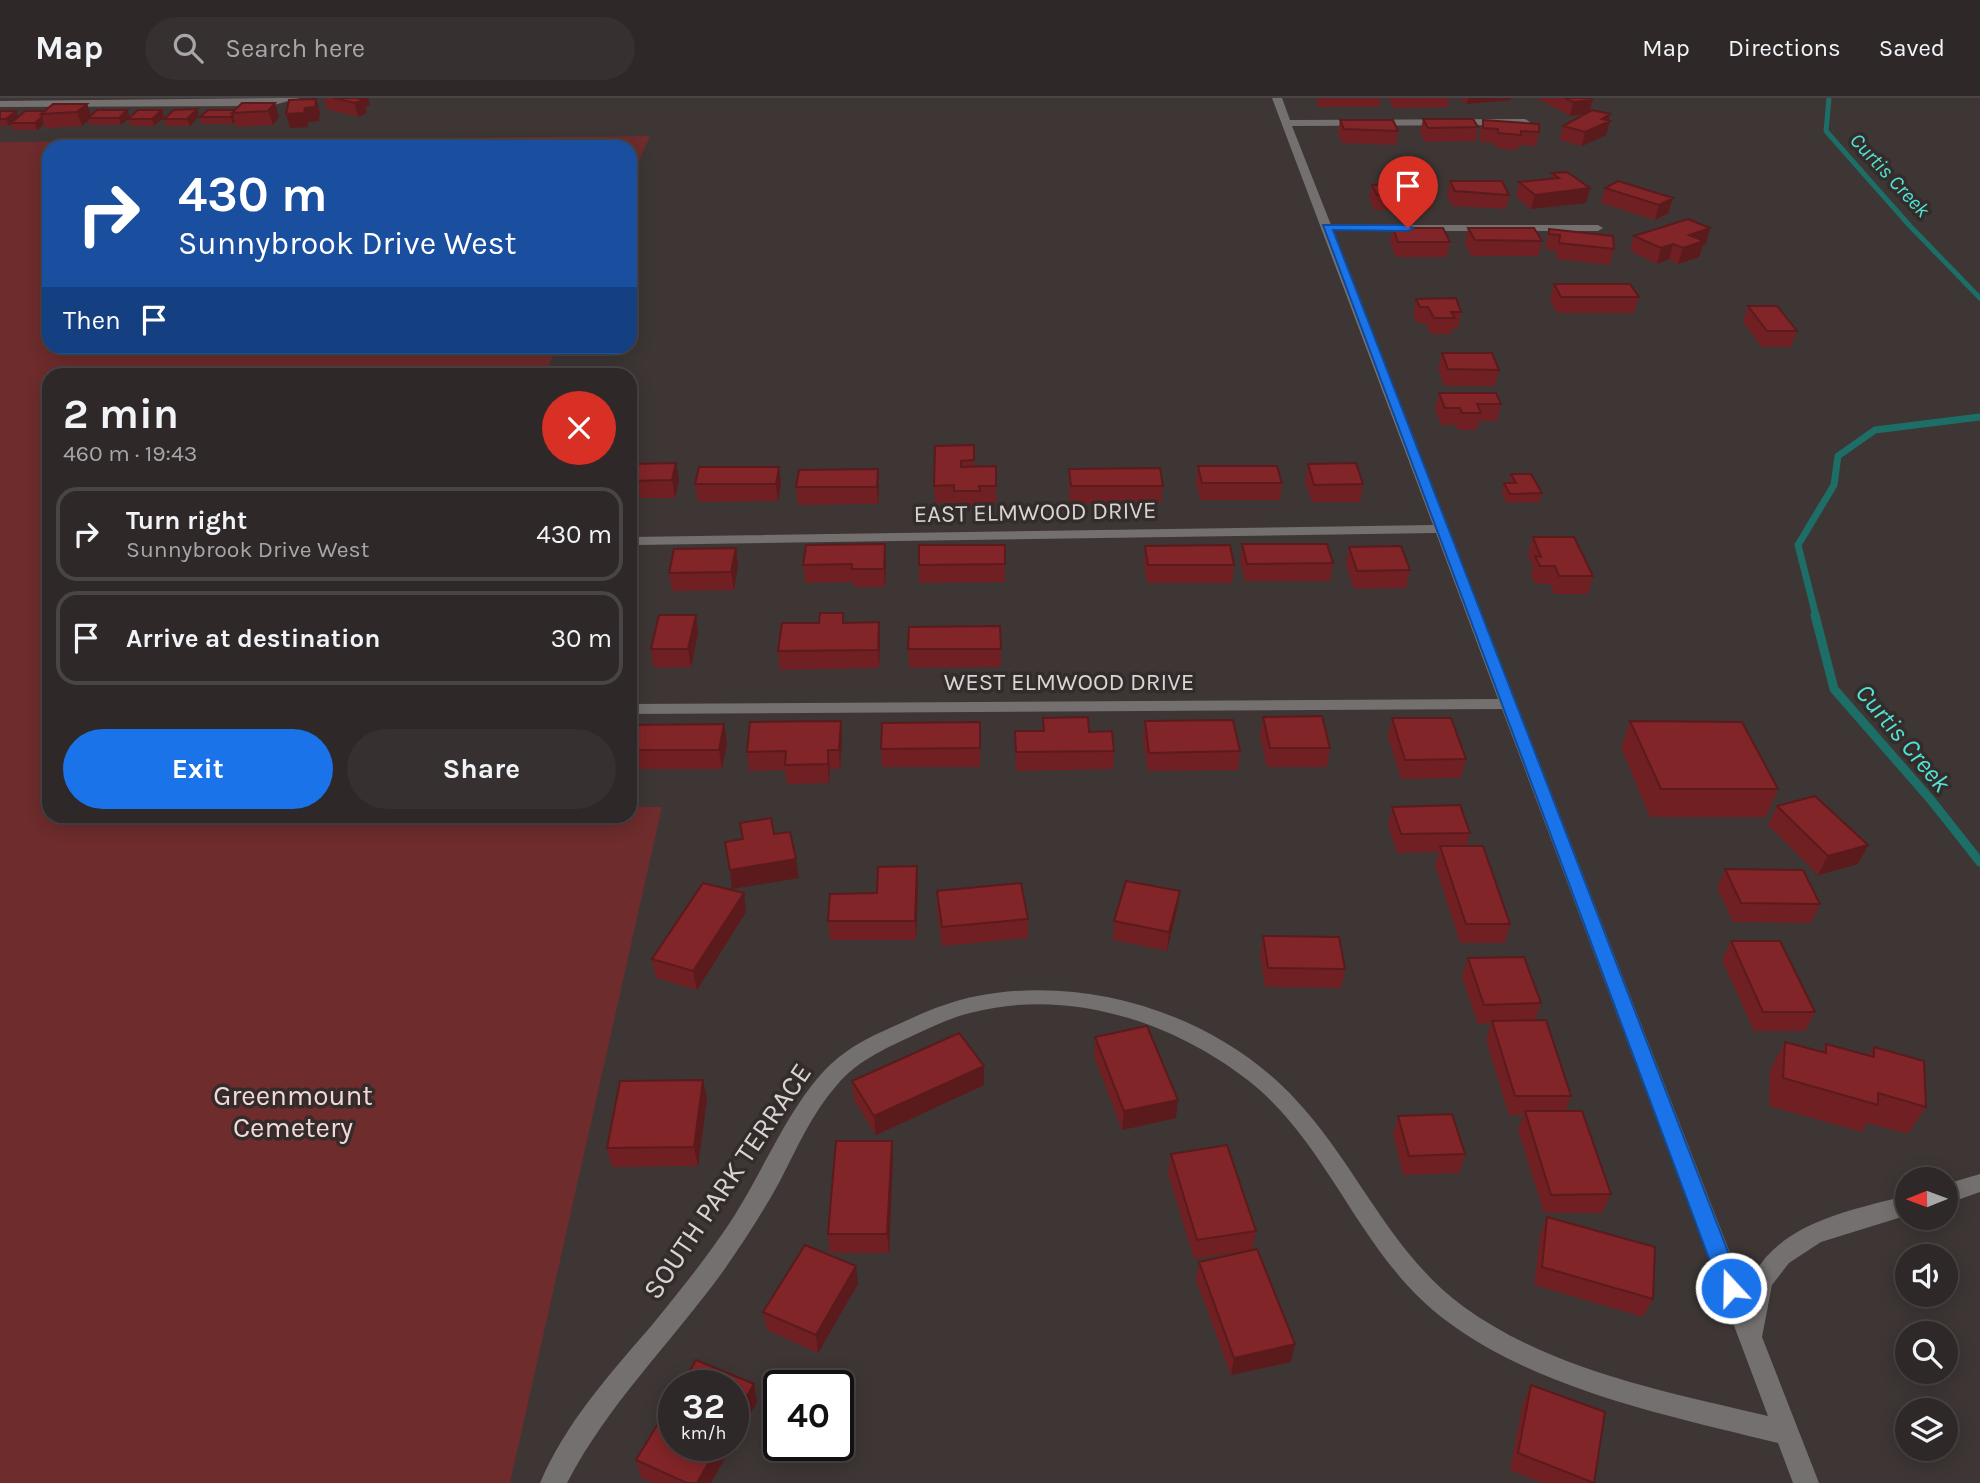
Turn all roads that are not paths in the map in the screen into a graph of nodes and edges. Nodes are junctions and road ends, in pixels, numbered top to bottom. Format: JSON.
{"nodes":[{"id":1,"x":294,"y":98,"type":"edge"},
{"id":2,"x":1277,"y":98,"type":"edge"},
{"id":3,"x":0,"y":104,"type":"edge"},
{"id":4,"x":1525,"y":122,"type":"edge"},
{"id":5,"x":1287,"y":123,"type":"junction"},
{"id":6,"x":1327,"y":228,"type":"junction"},
{"id":7,"x":1598,"y":229,"type":"dead end"},
{"id":8,"x":1440,"y":529,"type":"junction"},
{"id":9,"x":637,"y":543,"type":"edge"},
{"id":10,"x":1508,"y":704,"type":"junction"},
{"id":11,"x":637,"y":709,"type":"edge"},
{"id":12,"x":1980,"y":1183,"type":"edge"},
{"id":13,"x":1958,"y":1190,"type":"edge"},
{"id":14,"x":1895,"y":1209,"type":"edge"},
{"id":15,"x":1750,"y":1339,"type":"junction"},
{"id":16,"x":1786,"y":1433,"type":"junction"},
{"id":17,"x":553,"y":1483,"type":"edge"},
{"id":18,"x":1806,"y":1483,"type":"edge"}],
"edges":[{"from":1,"to":3,"type":"street"},
{"from":2,"to":5,"type":"street"},
{"from":4,"to":5,"type":"street"},
{"from":5,"to":6,"type":"street"},
{"from":6,"to":7,"type":"street"},
{"from":6,"to":8,"type":"street"},
{"from":8,"to":9,"type":"street","name":"EAST ELMWOOD DRIVE"},
{"from":8,"to":10,"type":"street"},
{"from":10,"to":11,"type":"street","name":"WEST ELMWOOD DRIVE"},
{"from":10,"to":15,"type":"street"},
{"from":12,"to":13,"type":"street"},
{"from":14,"to":15,"type":"street"},
{"from":15,"to":16,"type":"street"},
{"from":16,"to":17,"type":"street","name":"SOUTH PARK TERRACE"},
{"from":16,"to":18,"type":"street"}]}
